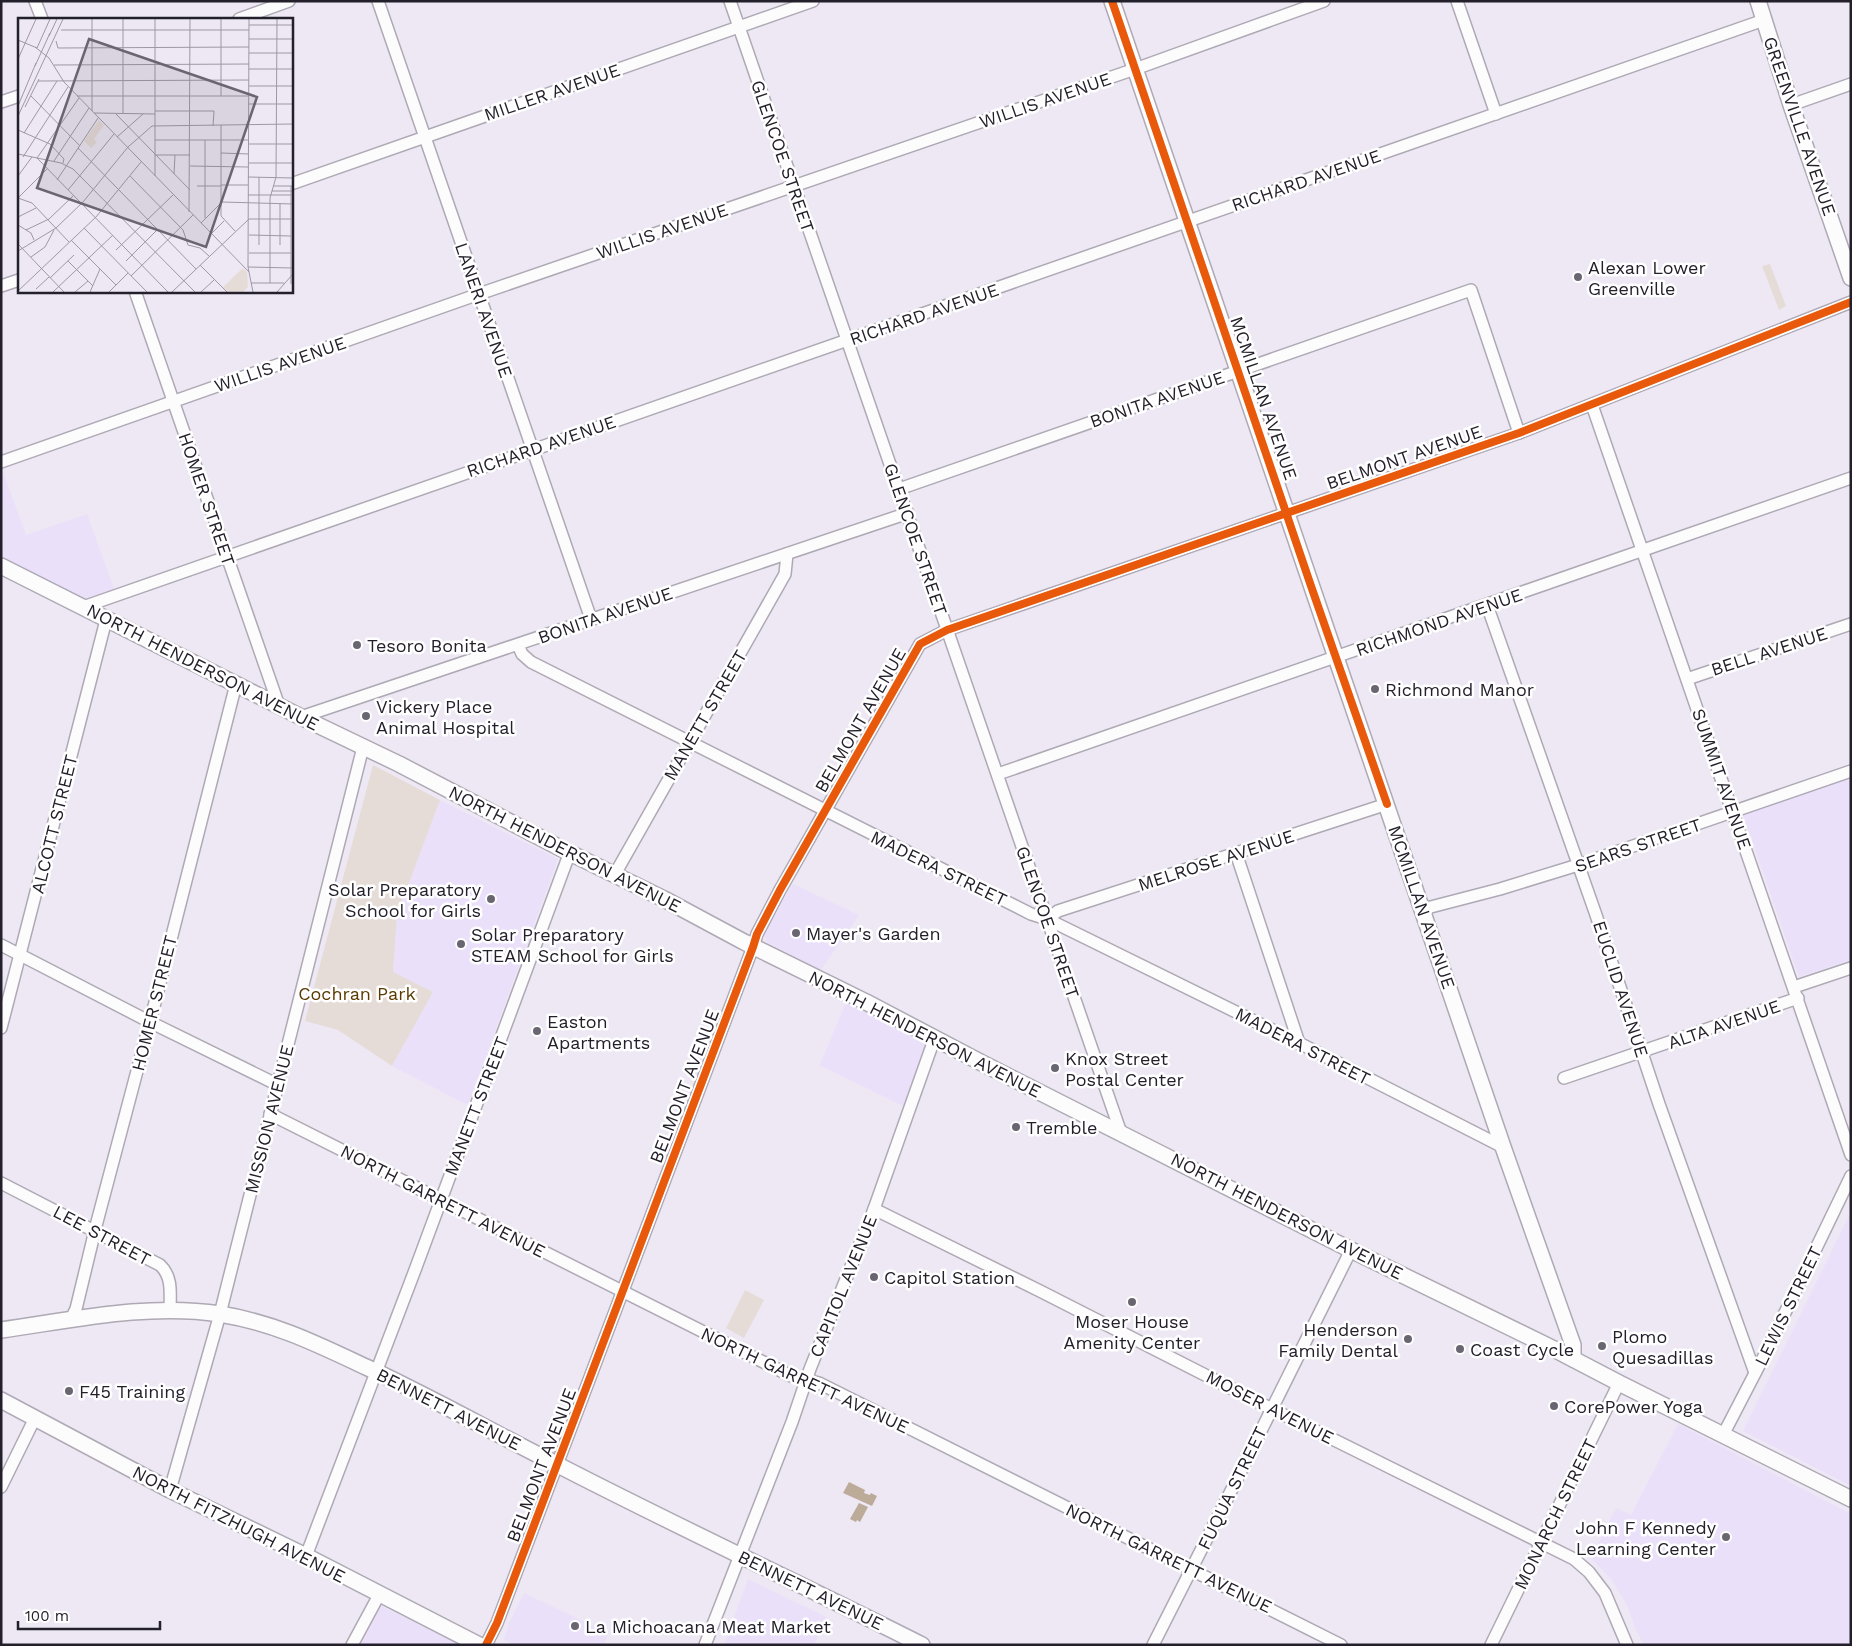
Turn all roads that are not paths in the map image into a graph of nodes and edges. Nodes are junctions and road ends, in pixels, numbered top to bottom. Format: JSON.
{"nodes":[{"id":1,"x":35,"y":1,"type":"edge"},
{"id":2,"x":289,"y":1,"type":"edge"},
{"id":3,"x":378,"y":1,"type":"edge"},
{"id":4,"x":730,"y":1,"type":"edge"},
{"id":5,"x":813,"y":1,"type":"edge"},
{"id":6,"x":1112,"y":1,"type":"edge"},
{"id":7,"x":1324,"y":1,"type":"edge"},
{"id":8,"x":1457,"y":1,"type":"edge"},
{"id":9,"x":1758,"y":1,"type":"edge"},
{"id":10,"x":42,"y":18,"type":"edge"},
{"id":11,"x":242,"y":18,"type":"edge"},
{"id":12,"x":1764,"y":20,"type":"junction"},
{"id":13,"x":739,"y":27,"type":"junction"},
{"id":14,"x":1136,"y":69,"type":"junction"},
{"id":15,"x":1851,"y":84,"type":"edge"},
{"id":16,"x":18,"y":96,"type":"edge"},
{"id":17,"x":1,"y":102,"type":"edge"},
{"id":18,"x":1791,"y":105,"type":"junction"},
{"id":19,"x":1496,"y":114,"type":"junction"},
{"id":20,"x":425,"y":136,"type":"junction"},
{"id":21,"x":292,"y":184,"type":"edge"},
{"id":22,"x":794,"y":186,"type":"junction"},
{"id":23,"x":1188,"y":222,"type":"junction"},
{"id":24,"x":1851,"y":278,"type":"edge"},
{"id":25,"x":18,"y":280,"type":"edge"},
{"id":26,"x":1,"y":286,"type":"edge"},
{"id":27,"x":135,"y":292,"type":"edge"},
{"id":28,"x":479,"y":294,"type":"junction"},
{"id":29,"x":1851,"y":302,"type":"edge"},
{"id":30,"x":847,"y":340,"type":"junction"},
{"id":31,"x":1239,"y":371,"type":"junction"},
{"id":32,"x":173,"y":402,"type":"junction"},
{"id":33,"x":1592,"y":405,"type":"junction"},
{"id":34,"x":1519,"y":433,"type":"junction"},
{"id":35,"x":532,"y":449,"type":"junction"},
{"id":36,"x":1,"y":462,"type":"edge"},
{"id":37,"x":1851,"y":478,"type":"edge"},
{"id":38,"x":899,"y":488,"type":"junction"},
{"id":39,"x":908,"y":513,"type":"junction"},
{"id":40,"x":1287,"y":514,"type":"junction"},
{"id":41,"x":1642,"y":550,"type":"junction"},
{"id":42,"x":787,"y":554,"type":"junction"},
{"id":43,"x":227,"y":557,"type":"junction"},
{"id":44,"x":1,"y":566,"type":"edge"},
{"id":45,"x":1487,"y":604,"type":"junction"},
{"id":46,"x":83,"y":607,"type":"junction"},
{"id":47,"x":591,"y":619,"type":"junction"},
{"id":48,"x":106,"y":620,"type":"junction"},
{"id":49,"x":1851,"y":624,"type":"edge"},
{"id":50,"x":947,"y":630,"type":"junction"},
{"id":51,"x":518,"y":645,"type":"junction"},
{"id":52,"x":1336,"y":658,"type":"junction"},
{"id":53,"x":1687,"y":679,"type":"junction"},
{"id":54,"x":236,"y":684,"type":"junction"},
{"id":55,"x":279,"y":706,"type":"junction"},
{"id":56,"x":301,"y":717,"type":"junction"},
{"id":57,"x":689,"y":742,"type":"junction"},
{"id":58,"x":364,"y":747,"type":"junction"},
{"id":59,"x":1851,"y":771,"type":"edge"},
{"id":60,"x":998,"y":774,"type":"junction"},
{"id":61,"x":1387,"y":804,"type":"junction"},
{"id":62,"x":825,"y":811,"type":"junction"},
{"id":63,"x":1734,"y":812,"type":"junction"},
{"id":64,"x":570,"y":852,"type":"junction"},
{"id":65,"x":1236,"y":853,"type":"junction"},
{"id":66,"x":1578,"y":865,"type":"junction"},
{"id":67,"x":615,"y":874,"type":"junction"},
{"id":68,"x":1423,"y":909,"type":"junction"},
{"id":69,"x":1047,"y":919,"type":"junction"},
{"id":70,"x":1,"y":944,"type":"edge"},
{"id":71,"x":753,"y":947,"type":"junction"},
{"id":72,"x":20,"y":954,"type":"junction"},
{"id":73,"x":1851,"y":968,"type":"edge"},
{"id":74,"x":1796,"y":992,"type":"junction"},
{"id":75,"x":150,"y":1022,"type":"junction"},
{"id":76,"x":1,"y":1028,"type":"edge"},
{"id":77,"x":934,"y":1037,"type":"junction"},
{"id":78,"x":1298,"y":1043,"type":"junction"},
{"id":79,"x":1642,"y":1053,"type":"junction"},
{"id":80,"x":1564,"y":1078,"type":"dead end"},
{"id":81,"x":278,"y":1085,"type":"junction"},
{"id":82,"x":270,"y":1114,"type":"junction"},
{"id":83,"x":1121,"y":1133,"type":"junction"},
{"id":84,"x":1503,"y":1147,"type":"junction"},
{"id":85,"x":1851,"y":1155,"type":"edge"},
{"id":86,"x":1851,"y":1176,"type":"edge"},
{"id":87,"x":1,"y":1183,"type":"edge"},
{"id":88,"x":440,"y":1199,"type":"junction"},
{"id":89,"x":874,"y":1209,"type":"junction"},
{"id":90,"x":94,"y":1230,"type":"junction"},
{"id":91,"x":1351,"y":1250,"type":"junction"},
{"id":92,"x":623,"y":1292,"type":"junction"},
{"id":93,"x":170,"y":1311,"type":"junction"},
{"id":94,"x":220,"y":1314,"type":"junction"},
{"id":95,"x":70,"y":1321,"type":"junction"},
{"id":96,"x":1,"y":1330,"type":"edge"},
{"id":97,"x":1574,"y":1359,"type":"junction"},
{"id":98,"x":376,"y":1371,"type":"junction"},
{"id":99,"x":1755,"y":1373,"type":"junction"},
{"id":100,"x":807,"y":1380,"type":"junction"},
{"id":101,"x":1619,"y":1383,"type":"junction"},
{"id":102,"x":1,"y":1400,"type":"edge"},
{"id":103,"x":1272,"y":1409,"type":"junction"},
{"id":104,"x":35,"y":1418,"type":"junction"},
{"id":105,"x":1723,"y":1435,"type":"junction"},
{"id":106,"x":558,"y":1465,"type":"junction"},
{"id":107,"x":1,"y":1487,"type":"edge"},
{"id":108,"x":170,"y":1490,"type":"junction"},
{"id":109,"x":1851,"y":1499,"type":"edge"},
{"id":110,"x":1541,"y":1544,"type":"junction"},
{"id":111,"x":306,"y":1556,"type":"junction"},
{"id":112,"x":739,"y":1556,"type":"junction"},
{"id":113,"x":1191,"y":1569,"type":"junction"},
{"id":114,"x":379,"y":1594,"type":"junction"},
{"id":115,"x":1327,"y":1642,"type":"edge"},
{"id":116,"x":352,"y":1645,"type":"edge"},
{"id":117,"x":479,"y":1645,"type":"edge"},
{"id":118,"x":486,"y":1645,"type":"edge"},
{"id":119,"x":705,"y":1645,"type":"edge"},
{"id":120,"x":922,"y":1645,"type":"edge"},
{"id":121,"x":1153,"y":1645,"type":"edge"},
{"id":122,"x":1341,"y":1645,"type":"edge"},
{"id":123,"x":1491,"y":1645,"type":"edge"},
{"id":124,"x":1628,"y":1645,"type":"edge"}],
"edges":[{"from":1,"to":10,"type":"street"},
{"from":2,"to":11,"type":"street"},
{"from":3,"to":20,"type":"street","name":"LANERI AVENUE"},
{"from":4,"to":13,"type":"street","name":"GLENCOE STREET"},
{"from":5,"to":13,"type":"street","name":"MILLER AVENUE"},
{"from":6,"to":14,"type":"street","name":"MCMILLAN AVENUE"},
{"from":7,"to":14,"type":"street","name":"WILLIS AVENUE"},
{"from":8,"to":19,"type":"street"},
{"from":9,"to":12,"type":"street","name":"GREENVILLE AVENUE"},
{"from":12,"to":18,"type":"street","name":"GREENVILLE AVENUE"},
{"from":12,"to":19,"type":"street","name":"RICHARD AVENUE"},
{"from":13,"to":20,"type":"street","name":"MILLER AVENUE"},
{"from":13,"to":22,"type":"street","name":"GLENCOE STREET"},
{"from":14,"to":22,"type":"street","name":"WILLIS AVENUE"},
{"from":14,"to":23,"type":"street","name":"MCMILLAN AVENUE"},
{"from":15,"to":18,"type":"street"},
{"from":16,"to":17,"type":"street"},
{"from":18,"to":24,"type":"street","name":"GREENVILLE AVENUE"},
{"from":19,"to":23,"type":"street","name":"RICHARD AVENUE"},
{"from":20,"to":21,"type":"street","name":"MILLER AVENUE"},
{"from":20,"to":28,"type":"street","name":"LANERI AVENUE"},
{"from":22,"to":28,"type":"street","name":"WILLIS AVENUE"},
{"from":22,"to":30,"type":"street","name":"GLENCOE STREET"},
{"from":23,"to":30,"type":"street","name":"RICHARD AVENUE"},
{"from":23,"to":31,"type":"street","name":"MCMILLAN AVENUE"},
{"from":25,"to":26,"type":"street"},
{"from":27,"to":32,"type":"street","name":"HOMER STREET"},
{"from":28,"to":32,"type":"street","name":"WILLIS AVENUE"},
{"from":28,"to":35,"type":"street","name":"LANERI AVENUE"},
{"from":29,"to":33,"type":"street","name":"BELMONT AVENUE"},
{"from":30,"to":35,"type":"street","name":"RICHARD AVENUE"},
{"from":30,"to":38,"type":"street","name":"GLENCOE STREET"},
{"from":31,"to":34,"type":"street","name":"BONITA AVENUE"},
{"from":31,"to":38,"type":"street","name":"BONITA AVENUE"},
{"from":31,"to":40,"type":"street","name":"MCMILLAN AVENUE"},
{"from":32,"to":36,"type":"street","name":"WILLIS AVENUE"},
{"from":32,"to":43,"type":"street","name":"HOMER STREET"},
{"from":33,"to":34,"type":"street","name":"BELMONT AVENUE"},
{"from":33,"to":41,"type":"street","name":"SUMMIT AVENUE"},
{"from":34,"to":40,"type":"street","name":"BELMONT AVENUE"},
{"from":35,"to":43,"type":"street","name":"RICHARD AVENUE"},
{"from":35,"to":47,"type":"street","name":"LANERI AVENUE"},
{"from":37,"to":41,"type":"street","name":"RICHMOND AVENUE"},
{"from":38,"to":39,"type":"street","name":"GLENCOE STREET"},
{"from":39,"to":42,"type":"street","name":"BONITA AVENUE"},
{"from":39,"to":50,"type":"street","name":"GLENCOE STREET"},
{"from":40,"to":50,"type":"street","name":"BELMONT AVENUE"},
{"from":40,"to":52,"type":"street","name":"MCMILLAN AVENUE"},
{"from":41,"to":45,"type":"street","name":"RICHMOND AVENUE"},
{"from":41,"to":53,"type":"street","name":"SUMMIT AVENUE"},
{"from":42,"to":47,"type":"street","name":"BONITA AVENUE"},
{"from":42,"to":57,"type":"street","name":"MANETT STREET"},
{"from":43,"to":46,"type":"street","name":"RICHARD AVENUE"},
{"from":43,"to":55,"type":"street","name":"HOMER STREET"},
{"from":44,"to":46,"type":"street","name":"NORTH HENDERSON AVENUE"},
{"from":45,"to":52,"type":"street","name":"RICHMOND AVENUE"},
{"from":45,"to":66,"type":"street","name":"EUCLID AVENUE"},
{"from":46,"to":48,"type":"street","name":"NORTH HENDERSON AVENUE"},
{"from":47,"to":51,"type":"street","name":"BONITA AVENUE"},
{"from":48,"to":54,"type":"street","name":"NORTH HENDERSON AVENUE"},
{"from":48,"to":72,"type":"street","name":"ALCOTT STREET"},
{"from":49,"to":53,"type":"street","name":"BELL AVENUE"},
{"from":50,"to":60,"type":"street","name":"GLENCOE STREET"},
{"from":50,"to":62,"type":"street","name":"BELMONT AVENUE"},
{"from":51,"to":56,"type":"street","name":"BONITA AVENUE"},
{"from":51,"to":57,"type":"street","name":"MADERA STREET"},
{"from":52,"to":60,"type":"street","name":"RICHMOND AVENUE"},
{"from":52,"to":61,"type":"street","name":"MCMILLAN AVENUE"},
{"from":53,"to":63,"type":"street","name":"SUMMIT AVENUE"},
{"from":54,"to":55,"type":"street","name":"NORTH HENDERSON AVENUE"},
{"from":54,"to":75,"type":"street","name":"HOMER STREET"},
{"from":55,"to":56,"type":"street","name":"NORTH HENDERSON AVENUE"},
{"from":56,"to":58,"type":"street","name":"NORTH HENDERSON AVENUE"},
{"from":57,"to":62,"type":"street","name":"MADERA STREET"},
{"from":57,"to":67,"type":"street","name":"MANETT STREET"},
{"from":58,"to":64,"type":"street","name":"NORTH HENDERSON AVENUE"},
{"from":58,"to":81,"type":"street","name":"MISSION AVENUE"},
{"from":59,"to":63,"type":"street","name":"SEARS STREET"},
{"from":60,"to":69,"type":"street","name":"GLENCOE STREET"},
{"from":61,"to":65,"type":"street","name":"MELROSE AVENUE"},
{"from":61,"to":68,"type":"street","name":"MCMILLAN AVENUE"},
{"from":62,"to":69,"type":"street","name":"MADERA STREET"},
{"from":62,"to":71,"type":"street","name":"BELMONT AVENUE"},
{"from":63,"to":66,"type":"street","name":"SEARS STREET"},
{"from":63,"to":74,"type":"street","name":"SUMMIT AVENUE"},
{"from":64,"to":67,"type":"street","name":"NORTH HENDERSON AVENUE"},
{"from":64,"to":88,"type":"street","name":"MANETT STREET"},
{"from":65,"to":69,"type":"street","name":"MELROSE AVENUE"},
{"from":65,"to":78,"type":"street"},
{"from":66,"to":68,"type":"street","name":"SEARS STREET"},
{"from":66,"to":79,"type":"street","name":"EUCLID AVENUE"},
{"from":67,"to":71,"type":"street","name":"NORTH HENDERSON AVENUE"},
{"from":68,"to":84,"type":"street","name":"MCMILLAN AVENUE"},
{"from":69,"to":78,"type":"street","name":"MADERA STREET"},
{"from":69,"to":83,"type":"street","name":"GLENCOE STREET"},
{"from":70,"to":72,"type":"street"},
{"from":71,"to":77,"type":"street","name":"NORTH HENDERSON AVENUE"},
{"from":71,"to":92,"type":"street","name":"BELMONT AVENUE"},
{"from":72,"to":75,"type":"street"},
{"from":72,"to":76,"type":"street","name":"ALCOTT STREET"},
{"from":73,"to":74,"type":"street","name":"ALTA AVENUE"},
{"from":74,"to":79,"type":"street","name":"ALTA AVENUE"},
{"from":74,"to":85,"type":"street","name":"SUMMIT AVENUE"},
{"from":75,"to":81,"type":"street"},
{"from":75,"to":90,"type":"street","name":"HOMER STREET"},
{"from":77,"to":83,"type":"street","name":"NORTH HENDERSON AVENUE"},
{"from":77,"to":89,"type":"street","name":"CAPITOL AVENUE"},
{"from":78,"to":84,"type":"street","name":"MADERA STREET"},
{"from":79,"to":80,"type":"street","name":"ALTA AVENUE"},
{"from":79,"to":99,"type":"street","name":"EUCLID AVENUE"},
{"from":81,"to":82,"type":"street","name":"MISSION AVENUE"},
{"from":82,"to":88,"type":"street","name":"NORTH GARRETT AVENUE"},
{"from":82,"to":94,"type":"street","name":"MISSION AVENUE"},
{"from":83,"to":91,"type":"street","name":"NORTH HENDERSON AVENUE"},
{"from":84,"to":97,"type":"street","name":"MCMILLAN AVENUE"},
{"from":86,"to":99,"type":"street","name":"LEWIS STREET"},
{"from":87,"to":90,"type":"street","name":"LEE STREET"},
{"from":88,"to":92,"type":"street","name":"NORTH GARRETT AVENUE"},
{"from":88,"to":98,"type":"street","name":"MANETT STREET"},
{"from":89,"to":100,"type":"street","name":"CAPITOL AVENUE"},
{"from":89,"to":103,"type":"street","name":"MOSER AVENUE"},
{"from":90,"to":93,"type":"street","name":"LEE STREET"},
{"from":90,"to":95,"type":"street","name":"HOMER STREET"},
{"from":91,"to":97,"type":"street","name":"NORTH HENDERSON AVENUE"},
{"from":91,"to":103,"type":"street","name":"FUQUA STREET"},
{"from":92,"to":100,"type":"street","name":"NORTH GARRETT AVENUE"},
{"from":92,"to":106,"type":"street","name":"BELMONT AVENUE"},
{"from":93,"to":94,"type":"street","name":"BENNETT AVENUE"},
{"from":93,"to":95,"type":"street","name":"BENNETT AVENUE"},
{"from":94,"to":98,"type":"street","name":"BENNETT AVENUE"},
{"from":94,"to":108,"type":"street","name":"MISSION AVENUE"},
{"from":95,"to":96,"type":"street","name":"BENNETT AVENUE"},
{"from":97,"to":101,"type":"street","name":"NORTH HENDERSON AVENUE"},
{"from":98,"to":106,"type":"street","name":"BENNETT AVENUE"},
{"from":98,"to":111,"type":"street","name":"MANETT STREET"},
{"from":99,"to":105,"type":"street","name":"LEWIS STREET"},
{"from":100,"to":112,"type":"street","name":"CAPITOL AVENUE"},
{"from":100,"to":113,"type":"street","name":"NORTH GARRETT AVENUE"},
{"from":101,"to":105,"type":"street","name":"NORTH HENDERSON AVENUE"},
{"from":101,"to":110,"type":"street","name":"MONARCH STREET"},
{"from":102,"to":104,"type":"street","name":"NORTH FITZHUGH AVENUE"},
{"from":103,"to":110,"type":"street","name":"MOSER AVENUE"},
{"from":103,"to":113,"type":"street","name":"FUQUA STREET"},
{"from":104,"to":107,"type":"street"},
{"from":104,"to":108,"type":"street","name":"NORTH FITZHUGH AVENUE"},
{"from":105,"to":109,"type":"street","name":"NORTH HENDERSON AVENUE"},
{"from":106,"to":112,"type":"street","name":"BENNETT AVENUE"},
{"from":106,"to":118,"type":"street","name":"BELMONT AVENUE"},
{"from":108,"to":111,"type":"street","name":"NORTH FITZHUGH AVENUE"},
{"from":110,"to":123,"type":"street","name":"MONARCH STREET"},
{"from":110,"to":124,"type":"street","name":"MOSER AVENUE"},
{"from":111,"to":114,"type":"street","name":"NORTH FITZHUGH AVENUE"},
{"from":112,"to":119,"type":"street","name":"CAPITOL AVENUE"},
{"from":112,"to":120,"type":"street","name":"BENNETT AVENUE"},
{"from":113,"to":115,"type":"street","name":"NORTH GARRETT AVENUE"},
{"from":113,"to":121,"type":"street","name":"FUQUA STREET"},
{"from":114,"to":116,"type":"street"},
{"from":114,"to":117,"type":"street","name":"NORTH FITZHUGH AVENUE"},
{"from":115,"to":122,"type":"street","name":"NORTH GARRETT AVENUE"}]}
